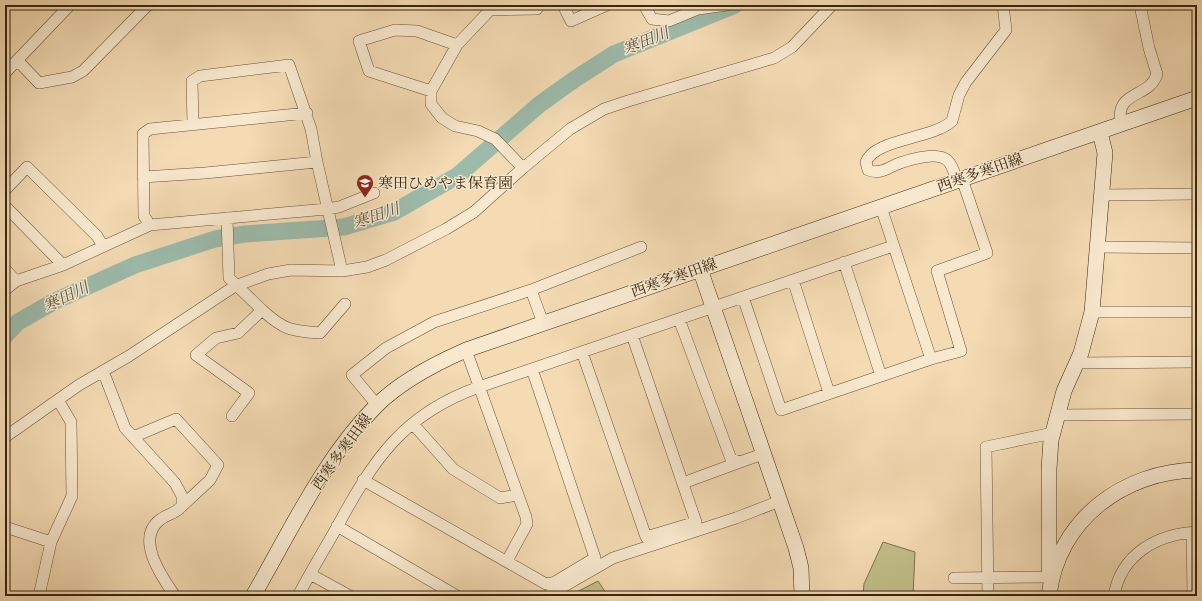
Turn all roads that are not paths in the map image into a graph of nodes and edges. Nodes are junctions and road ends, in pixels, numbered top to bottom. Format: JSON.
{"nodes":[{"id":1,"x":70,"y":5,"type":"edge"},
{"id":2,"x":148,"y":5,"type":"edge"},
{"id":3,"x":563,"y":5,"type":"edge"},
{"id":4,"x":607,"y":5,"type":"edge"},
{"id":5,"x":644,"y":5,"type":"edge"},
{"id":6,"x":727,"y":5,"type":"edge"},
{"id":7,"x":832,"y":5,"type":"edge"},
{"id":8,"x":1003,"y":5,"type":"edge"},
{"id":9,"x":1140,"y":5,"type":"edge"},
{"id":10,"x":697,"y":7,"type":"edge"},
{"id":11,"x":537,"y":9,"type":"dead end"},
{"id":12,"x":457,"y":45,"type":"junction"},
{"id":13,"x":18,"y":61,"type":"junction"},
{"id":14,"x":5,"y":73,"type":"edge"},
{"id":15,"x":430,"y":90,"type":"junction"},
{"id":16,"x":1196,"y":101,"type":"edge"},
{"id":17,"x":307,"y":113,"type":"junction"},
{"id":18,"x":193,"y":124,"type":"junction"},
{"id":19,"x":1121,"y":125,"type":"junction"},
{"id":20,"x":1100,"y":132,"type":"junction"},
{"id":21,"x":316,"y":162,"type":"junction"},
{"id":22,"x":522,"y":168,"type":"junction"},
{"id":23,"x":143,"y":177,"type":"junction"},
{"id":24,"x":960,"y":180,"type":"junction"},
{"id":25,"x":5,"y":190,"type":"edge"},
{"id":26,"x":374,"y":194,"type":"dead end"},
{"id":27,"x":1197,"y":194,"type":"edge"},
{"id":28,"x":1102,"y":195,"type":"junction"},
{"id":29,"x":5,"y":206,"type":"edge"},
{"id":30,"x":880,"y":207,"type":"junction"},
{"id":31,"x":327,"y":209,"type":"junction"},
{"id":32,"x":227,"y":218,"type":"junction"},
{"id":33,"x":150,"y":225,"type":"junction"},
{"id":34,"x":103,"y":246,"type":"junction"},
{"id":35,"x":893,"y":246,"type":"junction"},
{"id":36,"x":1098,"y":247,"type":"junction"},
{"id":37,"x":641,"y":248,"type":"dead end"},
{"id":38,"x":1197,"y":248,"type":"edge"},
{"id":39,"x":844,"y":262,"type":"junction"},
{"id":40,"x":63,"y":265,"type":"junction"},
{"id":41,"x":5,"y":269,"type":"edge"},
{"id":42,"x":700,"y":269,"type":"junction"},
{"id":43,"x":342,"y":271,"type":"junction"},
{"id":44,"x":793,"y":280,"type":"junction"},
{"id":45,"x":16,"y":281,"type":"junction"},
{"id":46,"x":235,"y":286,"type":"junction"},
{"id":47,"x":5,"y":290,"type":"edge"},
{"id":48,"x":531,"y":290,"type":"junction"},
{"id":49,"x":743,"y":297,"type":"junction"},
{"id":50,"x":345,"y":304,"type":"dead end"},
{"id":51,"x":713,"y":307,"type":"junction"},
{"id":52,"x":262,"y":310,"type":"junction"},
{"id":53,"x":1092,"y":312,"type":"junction"},
{"id":54,"x":1197,"y":312,"type":"edge"},
{"id":55,"x":679,"y":319,"type":"junction"},
{"id":56,"x":543,"y":323,"type":"junction"},
{"id":57,"x":632,"y":335,"type":"junction"},
{"id":58,"x":466,"y":350,"type":"junction"},
{"id":59,"x":582,"y":352,"type":"junction"},
{"id":60,"x":932,"y":359,"type":"junction"},
{"id":61,"x":1197,"y":362,"type":"edge"},
{"id":62,"x":1076,"y":363,"type":"junction"},
{"id":63,"x":532,"y":369,"type":"junction"},
{"id":64,"x":104,"y":371,"type":"junction"},
{"id":65,"x":881,"y":376,"type":"junction"},
{"id":66,"x":479,"y":387,"type":"junction"},
{"id":67,"x":829,"y":394,"type":"junction"},
{"id":68,"x":58,"y":400,"type":"junction"},
{"id":69,"x":377,"y":405,"type":"junction"},
{"id":70,"x":1197,"y":414,"type":"edge"},
{"id":71,"x":1056,"y":415,"type":"junction"},
{"id":72,"x":232,"y":416,"type":"dead end"},
{"id":73,"x":414,"y":424,"type":"junction"},
{"id":74,"x":1053,"y":433,"type":"junction"},
{"id":75,"x":5,"y":437,"type":"edge"},
{"id":76,"x":133,"y":437,"type":"junction"},
{"id":77,"x":763,"y":454,"type":"junction"},
{"id":78,"x":740,"y":462,"type":"junction"},
{"id":79,"x":1197,"y":470,"type":"edge"},
{"id":80,"x":363,"y":480,"type":"junction"},
{"id":81,"x":683,"y":483,"type":"junction"},
{"id":82,"x":517,"y":495,"type":"junction"},
{"id":83,"x":780,"y":502,"type":"junction"},
{"id":84,"x":182,"y":506,"type":"junction"},
{"id":85,"x":337,"y":526,"type":"junction"},
{"id":86,"x":5,"y":527,"type":"edge"},
{"id":87,"x":1195,"y":532,"type":"edge"},
{"id":88,"x":51,"y":542,"type":"junction"},
{"id":89,"x":507,"y":562,"type":"junction"},
{"id":90,"x":310,"y":574,"type":"junction"},
{"id":91,"x":1052,"y":577,"type":"junction"},
{"id":92,"x":954,"y":578,"type":"dead end"},
{"id":93,"x":988,"y":578,"type":"junction"},
{"id":94,"x":39,"y":596,"type":"edge"},
{"id":95,"x":175,"y":596,"type":"edge"},
{"id":96,"x":253,"y":596,"type":"edge"},
{"id":97,"x":298,"y":596,"type":"edge"},
{"id":98,"x":350,"y":596,"type":"edge"},
{"id":99,"x":457,"y":596,"type":"edge"},
{"id":100,"x":547,"y":596,"type":"edge"},
{"id":101,"x":802,"y":596,"type":"edge"},
{"id":102,"x":988,"y":596,"type":"edge"},
{"id":103,"x":1050,"y":596,"type":"edge"},
{"id":104,"x":1114,"y":596,"type":"edge"},
{"id":105,"x":1193,"y":596,"type":"edge"}],
"edges":[{"from":1,"to":13,"type":"street"},
{"from":2,"to":13,"type":"street"},
{"from":3,"to":4,"type":"street"},
{"from":5,"to":10,"type":"street"},
{"from":6,"to":10,"type":"street"},
{"from":7,"to":22,"type":"street"},
{"from":8,"to":24,"type":"street"},
{"from":9,"to":19,"type":"street"},
{"from":11,"to":12,"type":"street"},
{"from":12,"to":15,"type":"street"},
{"from":12,"to":15,"type":"street"},
{"from":13,"to":14,"type":"street"},
{"from":15,"to":22,"type":"street"},
{"from":16,"to":19,"type":"main road","name":"西寒多寒田線"},
{"from":17,"to":18,"type":"street"},
{"from":17,"to":18,"type":"street"},
{"from":17,"to":21,"type":"street"},
{"from":18,"to":23,"type":"street"},
{"from":19,"to":20,"type":"main road","name":"西寒多寒田線"},
{"from":20,"to":24,"type":"main road","name":"西寒多寒田線"},
{"from":20,"to":28,"type":"main road"},
{"from":21,"to":23,"type":"street"},
{"from":21,"to":31,"type":"street"},
{"from":22,"to":43,"type":"street"},
{"from":23,"to":33,"type":"street"},
{"from":24,"to":30,"type":"main road","name":"西寒多寒田線"},
{"from":24,"to":60,"type":"street"},
{"from":25,"to":34,"type":"street"},
{"from":26,"to":31,"type":"street"},
{"from":27,"to":28,"type":"street"},
{"from":28,"to":36,"type":"main road"},
{"from":29,"to":40,"type":"street"},
{"from":30,"to":35,"type":"street"},
{"from":30,"to":42,"type":"main road","name":"西寒多寒田線"},
{"from":31,"to":32,"type":"street"},
{"from":31,"to":43,"type":"street"},
{"from":32,"to":33,"type":"street"},
{"from":32,"to":46,"type":"street"},
{"from":33,"to":34,"type":"street"},
{"from":34,"to":40,"type":"street"},
{"from":35,"to":39,"type":"street"},
{"from":35,"to":60,"type":"street"},
{"from":36,"to":38,"type":"street"},
{"from":36,"to":53,"type":"main road"},
{"from":37,"to":48,"type":"street"},
{"from":39,"to":44,"type":"street"},
{"from":39,"to":65,"type":"street"},
{"from":40,"to":45,"type":"street"},
{"from":41,"to":45,"type":"street"},
{"from":42,"to":51,"type":"main road"},
{"from":42,"to":56,"type":"main road","name":"西寒多寒田線"},
{"from":43,"to":46,"type":"street"},
{"from":44,"to":49,"type":"street"},
{"from":44,"to":67,"type":"street"},
{"from":45,"to":47,"type":"street"},
{"from":46,"to":52,"type":"street"},
{"from":46,"to":64,"type":"street"},
{"from":48,"to":56,"type":"street"},
{"from":48,"to":69,"type":"street"},
{"from":49,"to":51,"type":"street"},
{"from":49,"to":67,"type":"street"},
{"from":50,"to":52,"type":"street"},
{"from":51,"to":55,"type":"street"},
{"from":51,"to":77,"type":"main road"},
{"from":52,"to":72,"type":"street"},
{"from":53,"to":54,"type":"street"},
{"from":53,"to":62,"type":"main road"},
{"from":55,"to":57,"type":"street"},
{"from":55,"to":78,"type":"street"},
{"from":56,"to":58,"type":"main road","name":"西寒多寒田線"},
{"from":57,"to":59,"type":"street"},
{"from":57,"to":81,"type":"street"},
{"from":58,"to":66,"type":"street"},
{"from":58,"to":69,"type":"main road","name":"西寒多寒田線"},
{"from":59,"to":63,"type":"street"},
{"from":59,"to":81,"type":"street"},
{"from":60,"to":65,"type":"street"},
{"from":61,"to":62,"type":"street"},
{"from":62,"to":71,"type":"main road"},
{"from":63,"to":66,"type":"street"},
{"from":63,"to":89,"type":"street"},
{"from":64,"to":68,"type":"street"},
{"from":64,"to":76,"type":"street"},
{"from":65,"to":67,"type":"street"},
{"from":66,"to":73,"type":"street"},
{"from":66,"to":82,"type":"street"},
{"from":68,"to":75,"type":"street"},
{"from":68,"to":88,"type":"street"},
{"from":69,"to":96,"type":"main road","name":"西寒多寒田線"},
{"from":70,"to":71,"type":"street"},
{"from":71,"to":74,"type":"main road"},
{"from":73,"to":80,"type":"street"},
{"from":73,"to":82,"type":"street"},
{"from":74,"to":91,"type":"main road"},
{"from":74,"to":93,"type":"street"},
{"from":76,"to":84,"type":"street"},
{"from":76,"to":84,"type":"street"},
{"from":77,"to":78,"type":"street"},
{"from":77,"to":83,"type":"main road"},
{"from":78,"to":81,"type":"street"},
{"from":79,"to":91,"type":"main road"},
{"from":80,"to":85,"type":"street"},
{"from":80,"to":89,"type":"street"},
{"from":82,"to":89,"type":"street"},
{"from":83,"to":100,"type":"street"},
{"from":83,"to":101,"type":"main road"},
{"from":84,"to":95,"type":"street"},
{"from":85,"to":90,"type":"street"},
{"from":85,"to":99,"type":"street"},
{"from":86,"to":88,"type":"street"},
{"from":87,"to":104,"type":"street"},
{"from":87,"to":105,"type":"street"},
{"from":88,"to":94,"type":"street"},
{"from":90,"to":97,"type":"street"},
{"from":90,"to":98,"type":"street"},
{"from":91,"to":93,"type":"street"},
{"from":91,"to":103,"type":"main road"},
{"from":92,"to":93,"type":"street"},
{"from":93,"to":102,"type":"street"}]}
